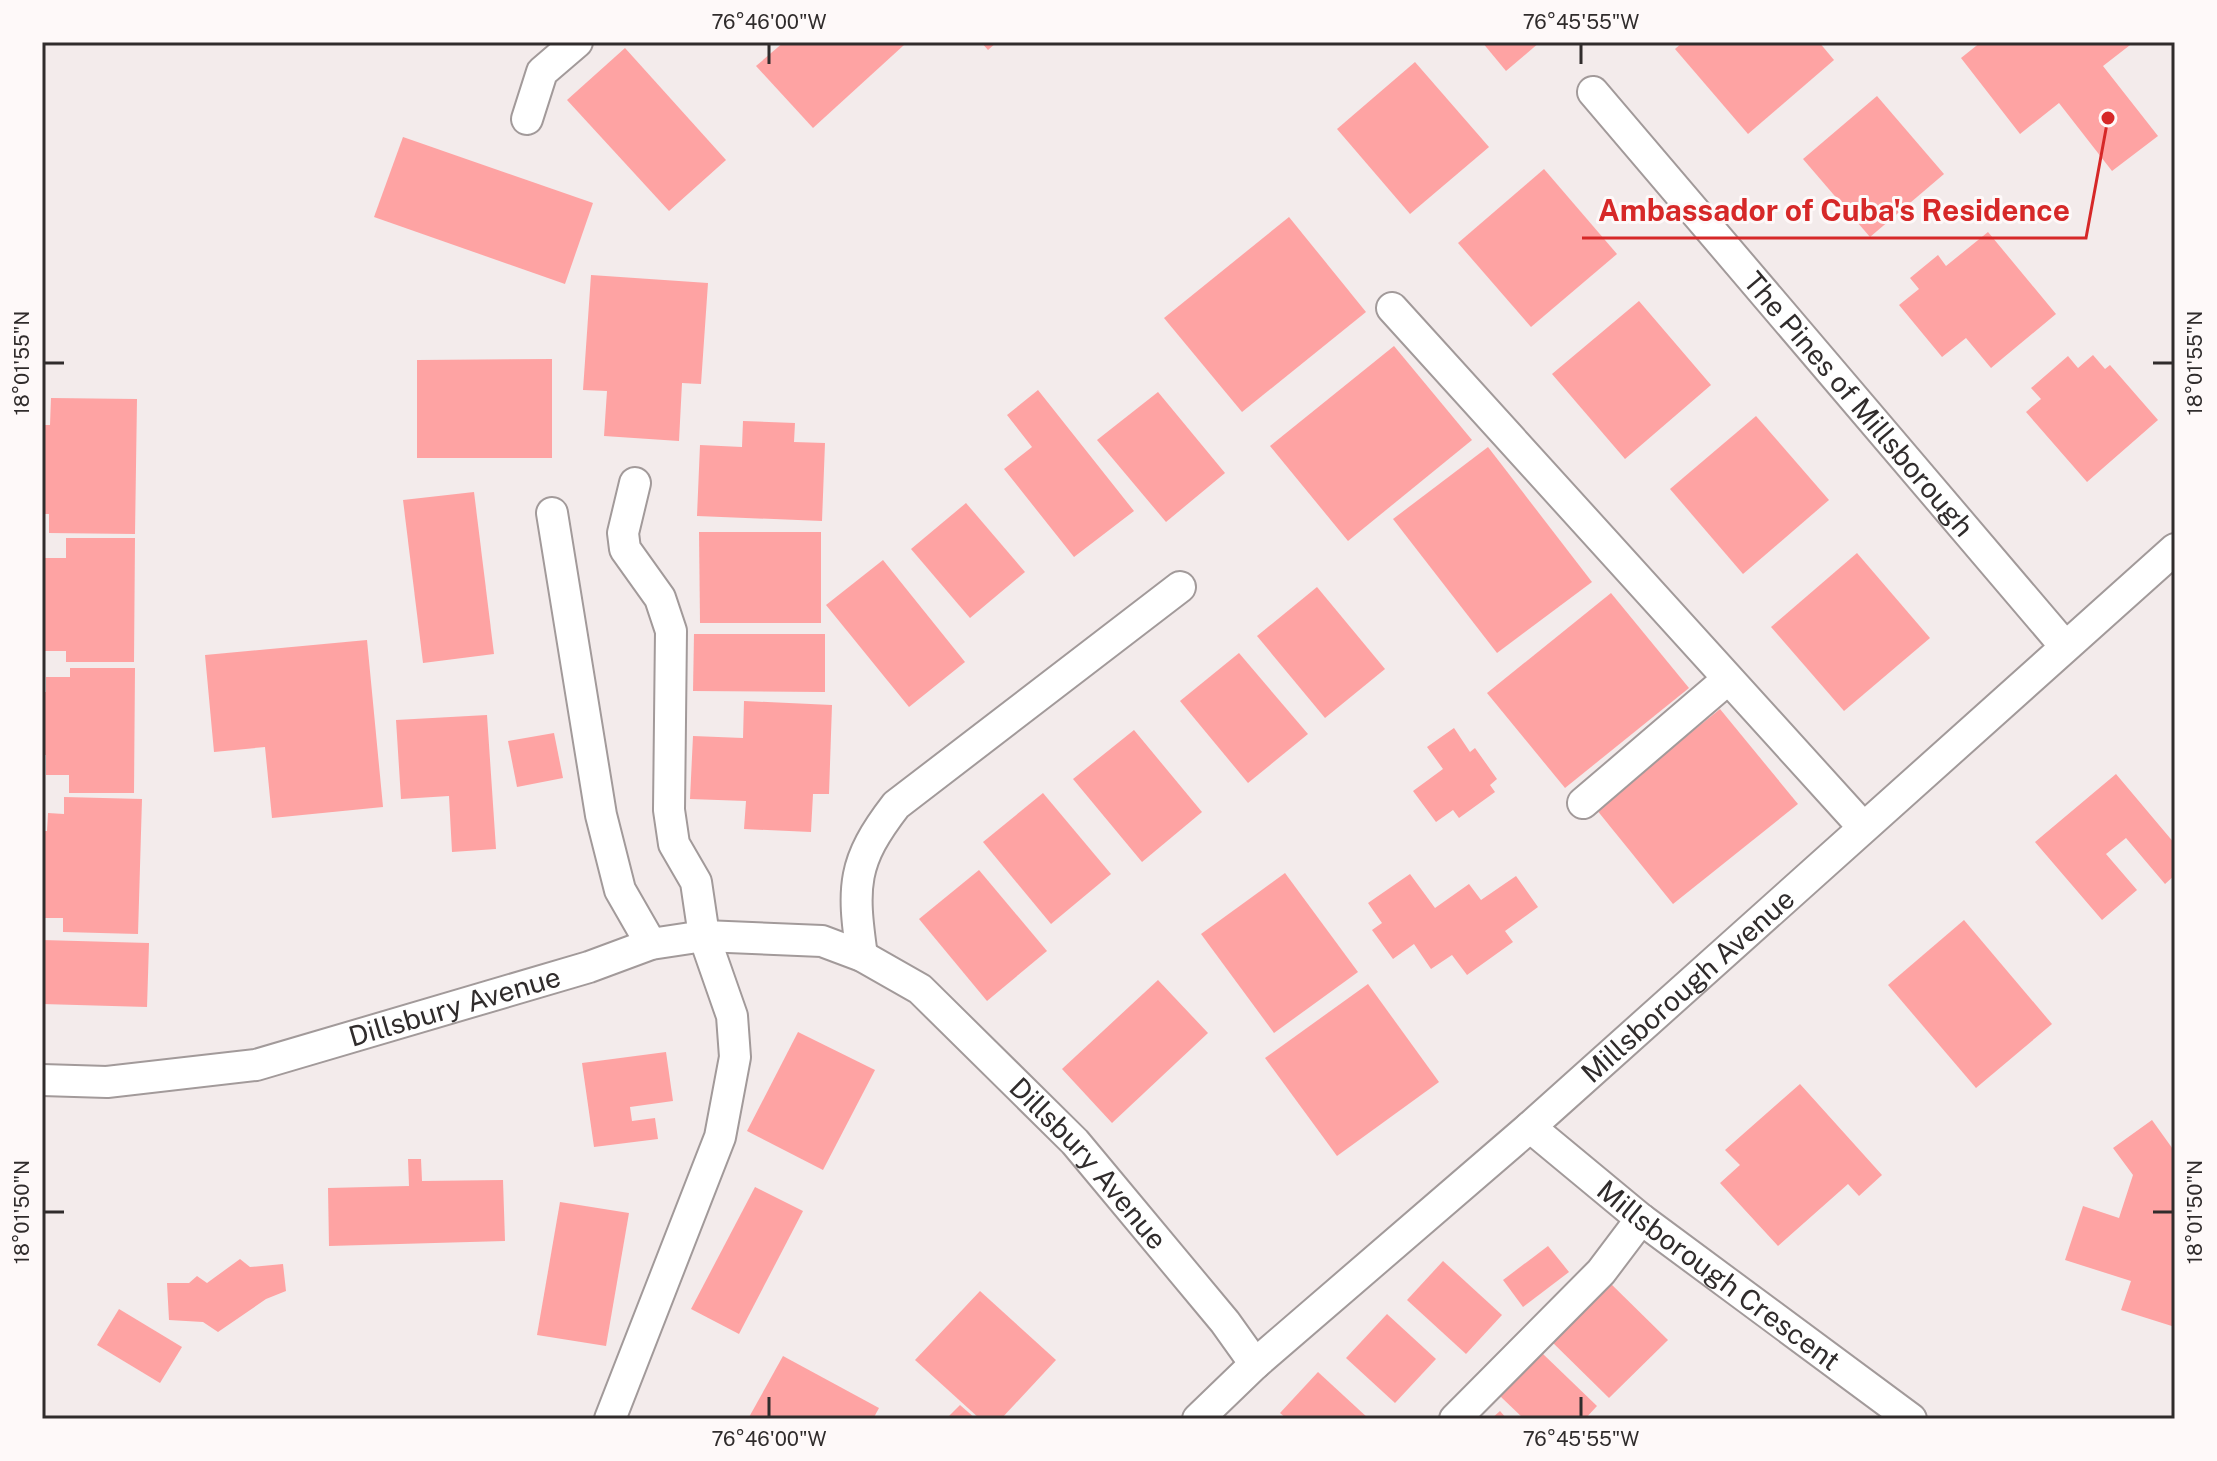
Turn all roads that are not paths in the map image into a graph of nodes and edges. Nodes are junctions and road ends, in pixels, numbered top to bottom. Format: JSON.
{"nodes":[{"id":1,"x":577,"y":42,"type":"edge"},
{"id":2,"x":1593,"y":92,"type":"dead end"},
{"id":3,"x":527,"y":119,"type":"dead end"},
{"id":4,"x":1392,"y":308,"type":"dead end"},
{"id":5,"x":635,"y":483,"type":"dead end"},
{"id":6,"x":552,"y":513,"type":"dead end"},
{"id":7,"x":2175,"y":549,"type":"edge"},
{"id":8,"x":1180,"y":587,"type":"dead end"},
{"id":9,"x":2064,"y":645,"type":"junction"},
{"id":10,"x":1728,"y":679,"type":"junction"},
{"id":11,"x":1583,"y":803,"type":"dead end"},
{"id":12,"x":1863,"y":827,"type":"junction"},
{"id":13,"x":704,"y":936,"type":"junction"},
{"id":14,"x":651,"y":944,"type":"junction"},
{"id":15,"x":862,"y":956,"type":"junction"},
{"id":16,"x":42,"y":1080,"type":"edge"},
{"id":17,"x":1530,"y":1127,"type":"junction"},
{"id":18,"x":1641,"y":1219,"type":"junction"},
{"id":19,"x":1255,"y":1364,"type":"junction"},
{"id":20,"x":610,"y":1419,"type":"edge"},
{"id":21,"x":1198,"y":1419,"type":"edge"},
{"id":22,"x":1455,"y":1419,"type":"edge"},
{"id":23,"x":1911,"y":1419,"type":"edge"}],
"edges":[{"from":1,"to":3,"type":"street"},
{"from":2,"to":9,"type":"street","name":"The Pines of Millsborough"},
{"from":4,"to":10,"type":"street"},
{"from":5,"to":13,"type":"street"},
{"from":6,"to":14,"type":"street"},
{"from":7,"to":9,"type":"street","name":"Millsborough Avenue"},
{"from":8,"to":15,"type":"street"},
{"from":9,"to":12,"type":"street","name":"Millsborough Avenue"},
{"from":10,"to":11,"type":"street"},
{"from":10,"to":12,"type":"street"},
{"from":12,"to":17,"type":"street","name":"Millsborough Avenue"},
{"from":13,"to":14,"type":"street","name":"Dillsbury Avenue"},
{"from":13,"to":15,"type":"street","name":"Dillsbury Avenue"},
{"from":13,"to":20,"type":"street"},
{"from":14,"to":16,"type":"street","name":"Dillsbury Avenue"},
{"from":15,"to":19,"type":"street","name":"Dillsbury Avenue"},
{"from":17,"to":18,"type":"street","name":"Millsborough Crescent"},
{"from":17,"to":19,"type":"street","name":"Millsborough Avenue"},
{"from":18,"to":22,"type":"street"},
{"from":18,"to":23,"type":"street","name":"Millsborough Crescent"},
{"from":19,"to":21,"type":"street","name":"Millsborough Avenue"}]}
